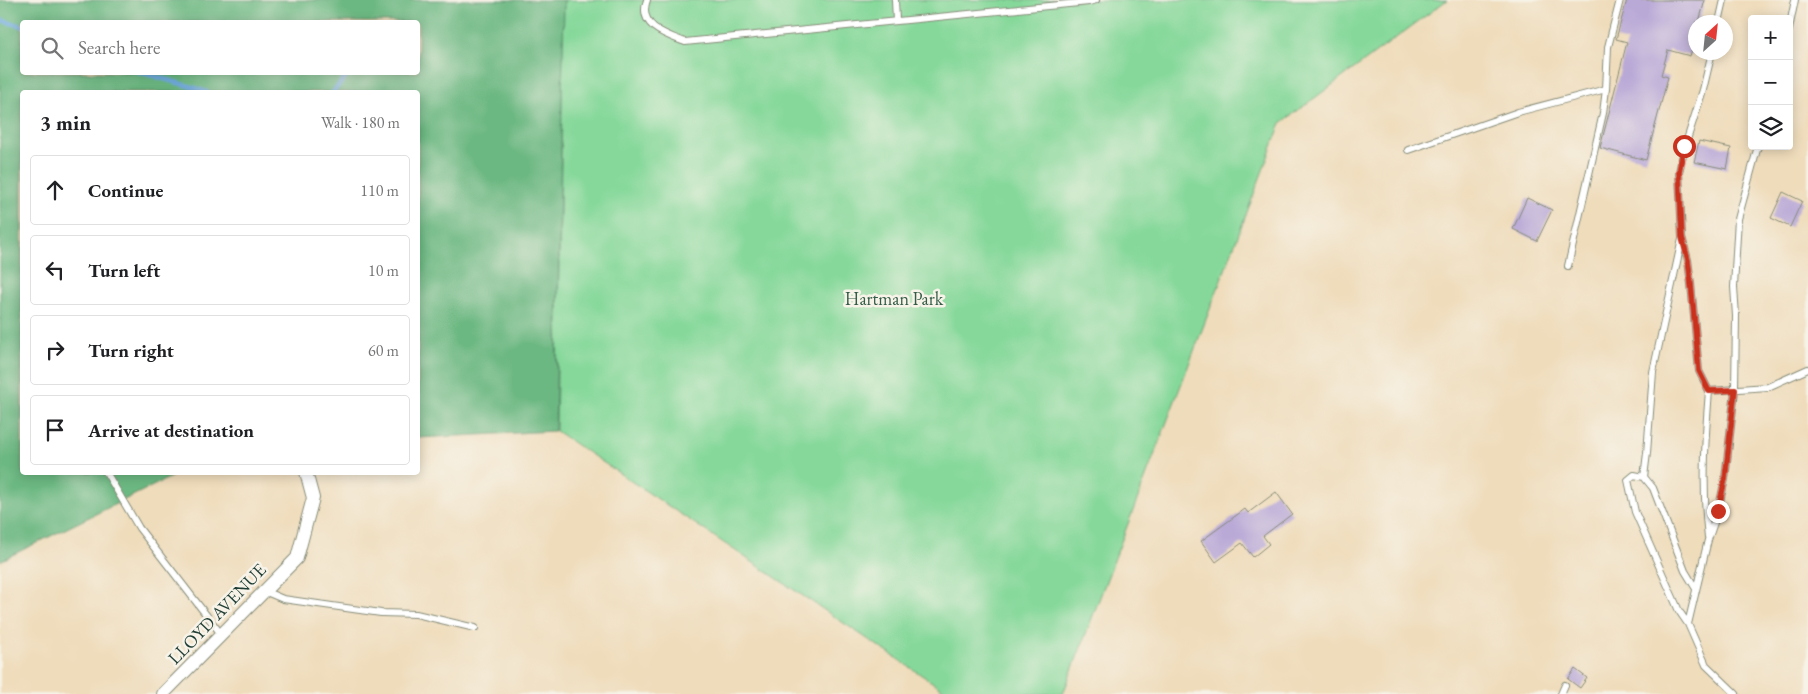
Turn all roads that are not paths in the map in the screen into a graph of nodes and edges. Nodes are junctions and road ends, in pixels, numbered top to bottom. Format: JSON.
{"nodes":[{"id":1,"x":647,"y":0,"type":"edge"},
{"id":2,"x":895,"y":0,"type":"edge"},
{"id":3,"x":1096,"y":0,"type":"edge"},
{"id":4,"x":1620,"y":0,"type":"edge"},
{"id":5,"x":1724,"y":0,"type":"edge"},
{"id":6,"x":1795,"y":0,"type":"edge"},
{"id":7,"x":1721,"y":15,"type":"edge"},
{"id":8,"x":1792,"y":15,"type":"edge"},
{"id":9,"x":896,"y":21,"type":"junction"},
{"id":10,"x":1710,"y":60,"type":"edge"},
{"id":11,"x":1606,"y":89,"type":"junction"},
{"id":12,"x":1408,"y":150,"type":"dead end"},
{"id":13,"x":1757,"y":150,"type":"edge"},
{"id":14,"x":1682,"y":237,"type":"junction"},
{"id":15,"x":1568,"y":266,"type":"dead end"},
{"id":16,"x":1808,"y":369,"type":"edge"},
{"id":17,"x":1735,"y":390,"type":"junction"},
{"id":18,"x":1709,"y":391,"type":"junction"},
{"id":19,"x":108,"y":475,"type":"edge"},
{"id":20,"x":307,"y":475,"type":"edge"},
{"id":21,"x":1644,"y":477,"type":"junction"},
{"id":22,"x":1708,"y":540,"type":"junction"},
{"id":23,"x":1696,"y":589,"type":"junction"},
{"id":24,"x":264,"y":591,"type":"junction"},
{"id":25,"x":1688,"y":624,"type":"junction"},
{"id":26,"x":475,"y":628,"type":"dead end"},
{"id":27,"x":221,"y":634,"type":"junction"},
{"id":28,"x":1565,"y":685,"type":"dead end"},
{"id":29,"x":163,"y":694,"type":"edge"},
{"id":30,"x":1561,"y":694,"type":"edge"},
{"id":31,"x":1736,"y":694,"type":"edge"}],
"edges":[{"from":1,"to":9,"type":"lane"},
{"from":2,"to":9,"type":"lane"},
{"from":3,"to":9,"type":"lane"},
{"from":4,"to":11,"type":"lane"},
{"from":5,"to":7,"type":"lane"},
{"from":6,"to":8,"type":"lane"},
{"from":10,"to":14,"type":"lane"},
{"from":11,"to":12,"type":"lane"},
{"from":11,"to":15,"type":"lane"},
{"from":13,"to":17,"type":"lane"},
{"from":14,"to":18,"type":"lane"},
{"from":14,"to":21,"type":"lane"},
{"from":16,"to":17,"type":"lane"},
{"from":17,"to":18,"type":"lane"},
{"from":17,"to":22,"type":"lane"},
{"from":18,"to":22,"type":"lane"},
{"from":19,"to":27,"type":"lane"},
{"from":20,"to":24,"type":"street","name":"LLOYD AVENUE"},
{"from":21,"to":23,"type":"lane"},
{"from":21,"to":25,"type":"lane"},
{"from":22,"to":23,"type":"lane"},
{"from":23,"to":25,"type":"lane"},
{"from":24,"to":26,"type":"lane"},
{"from":24,"to":27,"type":"street","name":"LLOYD AVENUE"},
{"from":25,"to":31,"type":"lane"},
{"from":27,"to":29,"type":"street","name":"LLOYD AVENUE"},
{"from":28,"to":30,"type":"lane"}]}
